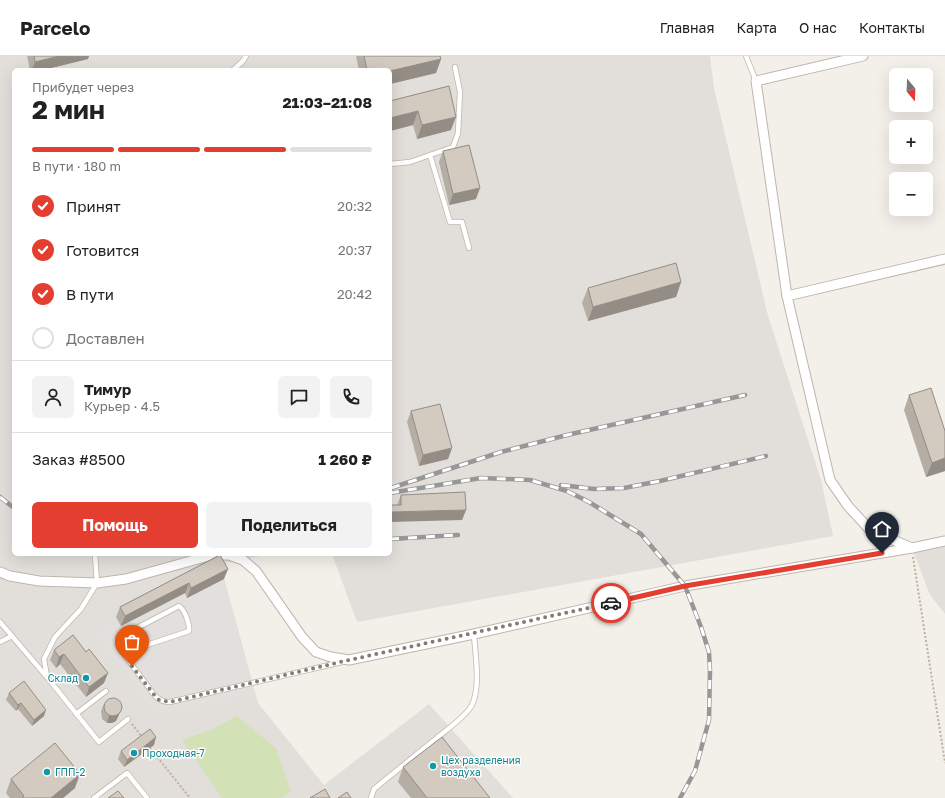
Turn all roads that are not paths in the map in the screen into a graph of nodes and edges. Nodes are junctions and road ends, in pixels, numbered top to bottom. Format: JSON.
{"nodes":[{"id":1,"x":246,"y":56,"type":"edge"},
{"id":2,"x":746,"y":56,"type":"edge"},
{"id":3,"x":863,"y":56,"type":"edge"},
{"id":4,"x":455,"y":67,"type":"dead end"},
{"id":5,"x":236,"y":68,"type":"edge"},
{"id":6,"x":756,"y":81,"type":"junction"},
{"id":7,"x":430,"y":155,"type":"junction"},
{"id":8,"x":392,"y":164,"type":"edge"},
{"id":9,"x":469,"y":248,"type":"dead end"},
{"id":10,"x":945,"y":260,"type":"edge"},
{"id":11,"x":787,"y":296,"type":"junction"},
{"id":12,"x":945,"y":541,"type":"edge"},
{"id":13,"x":912,"y":548,"type":"junction"},
{"id":14,"x":94,"y":556,"type":"edge"},
{"id":15,"x":208,"y":556,"type":"edge"},
{"id":16,"x":232,"y":556,"type":"edge"},
{"id":17,"x":0,"y":572,"type":"edge"},
{"id":18,"x":97,"y":583,"type":"junction"},
{"id":19,"x":0,"y":622,"type":"edge"},
{"id":20,"x":474,"y":634,"type":"junction"},
{"id":21,"x":12,"y":636,"type":"junction"},
{"id":22,"x":0,"y":642,"type":"edge"},
{"id":23,"x":123,"y":653,"type":"junction"},
{"id":24,"x":349,"y":660,"type":"junction"},
{"id":25,"x":47,"y":677,"type":"junction"},
{"id":26,"x":106,"y":691,"type":"dead end"},
{"id":27,"x":76,"y":714,"type":"junction"},
{"id":28,"x":128,"y":719,"type":"road end"},
{"id":29,"x":438,"y":737,"type":"junction"},
{"id":30,"x":448,"y":749,"type":"edge"},
{"id":31,"x":94,"y":798,"type":"edge"},
{"id":32,"x":147,"y":798,"type":"edge"},
{"id":33,"x":371,"y":798,"type":"edge"}],
"edges":[{"from":1,"to":5,"type":"lane"},
{"from":2,"to":6,"type":"lane"},
{"from":3,"to":6,"type":"street"},
{"from":4,"to":7,"type":"lane"},
{"from":6,"to":11,"type":"street"},
{"from":7,"to":8,"type":"lane"},
{"from":7,"to":9,"type":"lane"},
{"from":10,"to":11,"type":"street"},
{"from":11,"to":13,"type":"street"},
{"from":12,"to":13,"type":"street"},
{"from":13,"to":20,"type":"street"},
{"from":14,"to":18,"type":"lane"},
{"from":15,"to":18,"type":"street"},
{"from":16,"to":24,"type":"street"},
{"from":17,"to":18,"type":"street"},
{"from":18,"to":25,"type":"lane"},
{"from":19,"to":21,"type":"lane"},
{"from":20,"to":24,"type":"street"},
{"from":20,"to":29,"type":"lane"},
{"from":21,"to":22,"type":"lane"},
{"from":21,"to":25,"type":"lane"},
{"from":23,"to":23,"type":"lane"},
{"from":23,"to":24,"type":"lane"},
{"from":25,"to":27,"type":"lane"},
{"from":26,"to":27,"type":"lane"},
{"from":27,"to":28,"type":"lane"},
{"from":29,"to":30,"type":"lane"},
{"from":29,"to":33,"type":"lane"},
{"from":31,"to":32,"type":"lane"}]}
